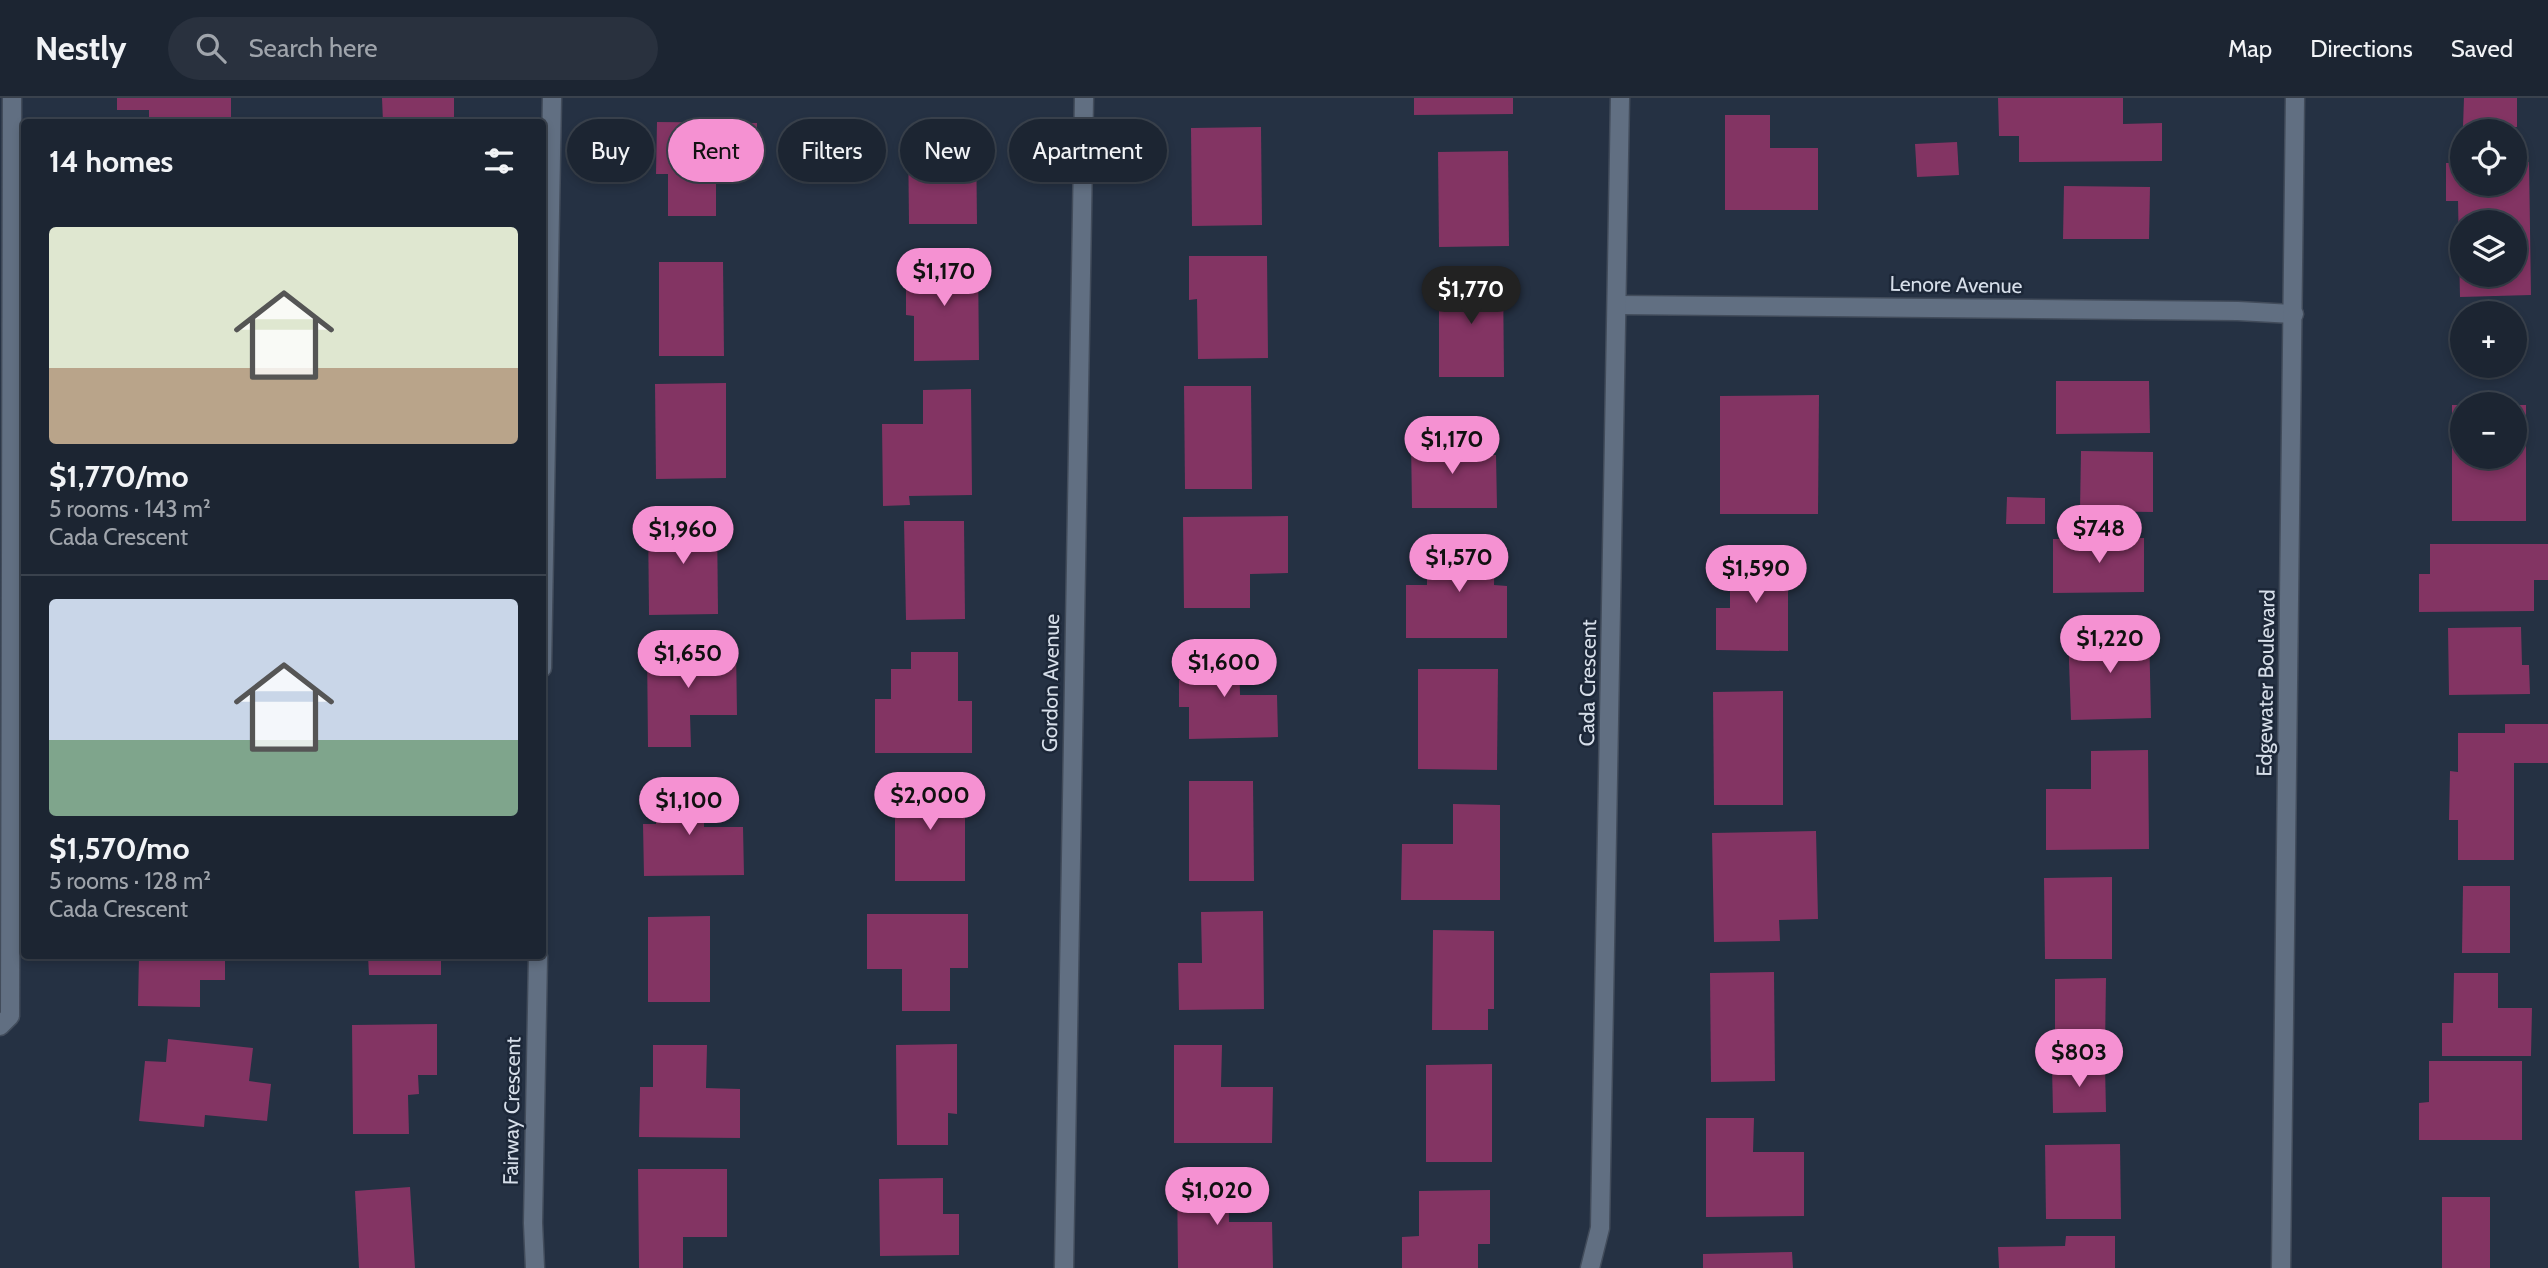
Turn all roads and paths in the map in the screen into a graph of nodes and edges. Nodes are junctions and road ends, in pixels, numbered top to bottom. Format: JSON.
{"nodes":[{"id":1,"x":12,"y":98,"type":"edge"},
{"id":2,"x":552,"y":98,"type":"edge"},
{"id":3,"x":1084,"y":98,"type":"edge"},
{"id":4,"x":1620,"y":98,"type":"edge"},
{"id":5,"x":2295,"y":98,"type":"edge"},
{"id":6,"x":1618,"y":305,"type":"junction"},
{"id":7,"x":2294,"y":314,"type":"junction"},
{"id":8,"x":546,"y":440,"type":"edge"},
{"id":9,"x":538,"y":959,"type":"edge"},
{"id":10,"x":0,"y":1026,"type":"edge"},
{"id":11,"x":535,"y":1268,"type":"edge"},
{"id":12,"x":1064,"y":1268,"type":"edge"},
{"id":13,"x":1590,"y":1268,"type":"edge"},
{"id":14,"x":2281,"y":1268,"type":"edge"}],
"edges":[{"from":1,"to":10,"type":"street"},
{"from":2,"to":8,"type":"street"},
{"from":3,"to":12,"type":"street","name":"Gordon Avenue"},
{"from":4,"to":6,"type":"street","name":"Cada Crescent"},
{"from":5,"to":7,"type":"street","name":"Edgewater Boulevard"},
{"from":6,"to":7,"type":"street","name":"Lenore Avenue"},
{"from":6,"to":13,"type":"street","name":"Cada Crescent"},
{"from":7,"to":14,"type":"street","name":"Edgewater Boulevard"},
{"from":9,"to":11,"type":"street","name":"Fairway Crescent"}]}
